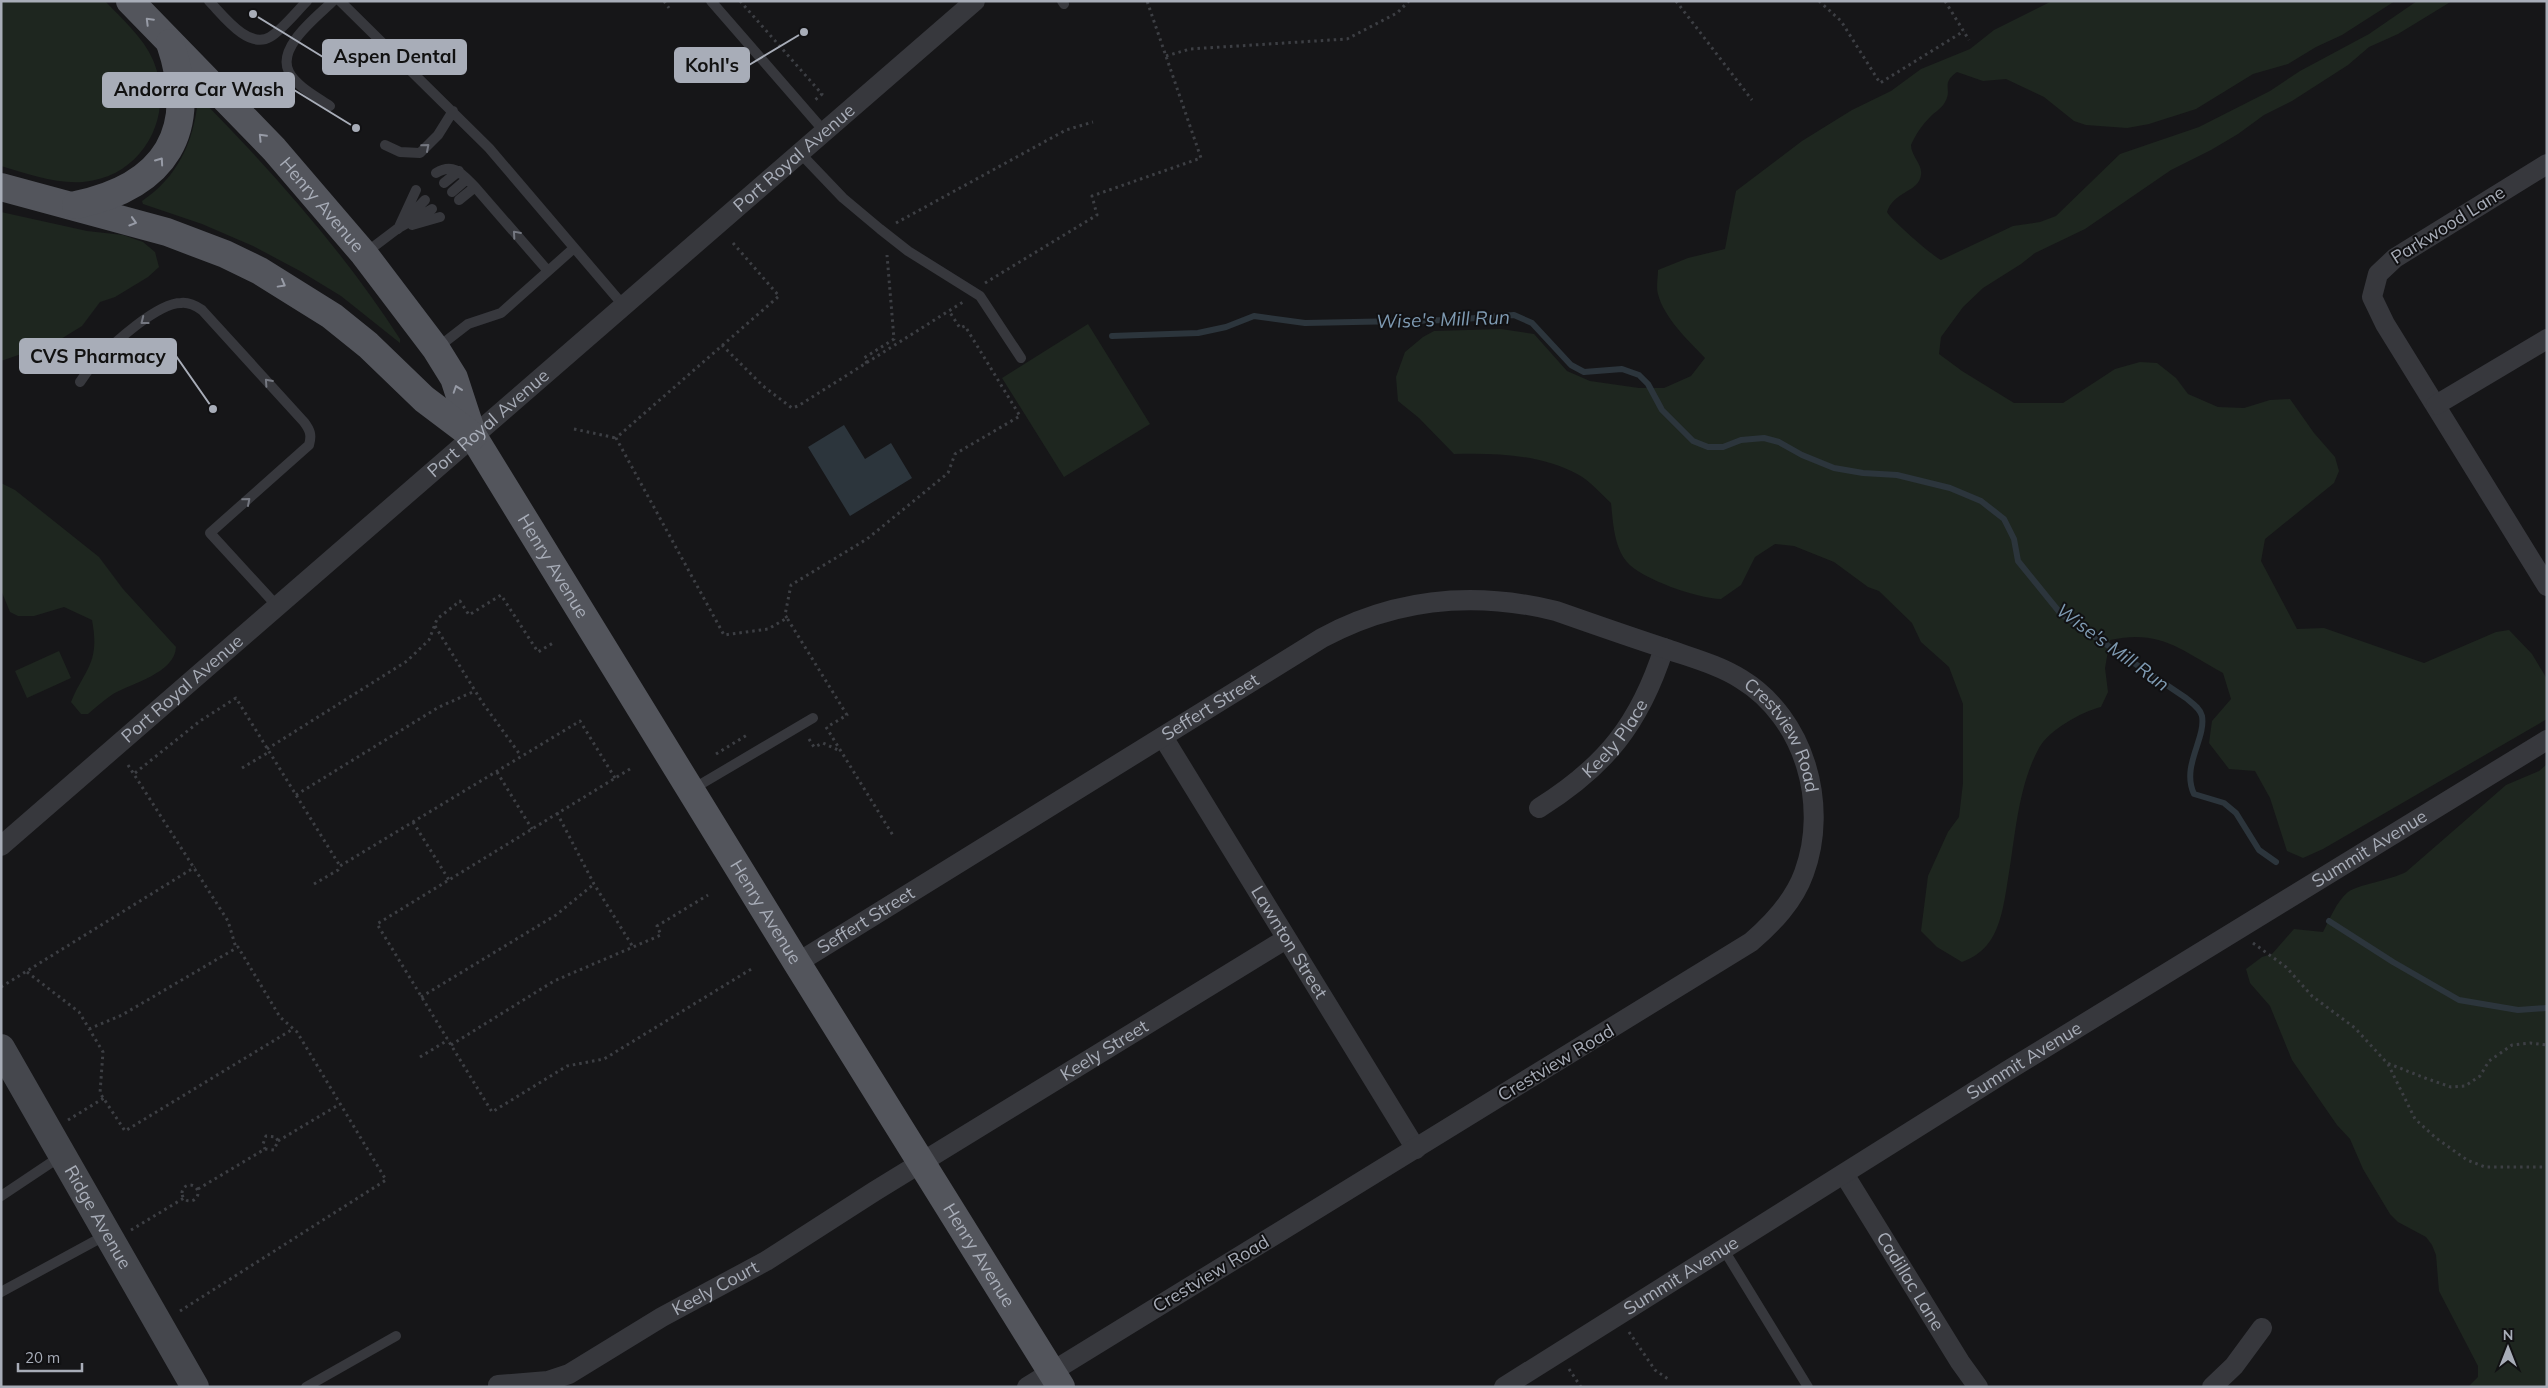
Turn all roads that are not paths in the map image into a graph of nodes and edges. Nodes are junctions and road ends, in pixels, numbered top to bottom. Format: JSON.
{"nodes":[{"id":1,"x":130,"y":1,"type":"edge"},
{"id":2,"x":209,"y":1,"type":"edge"},
{"id":3,"x":307,"y":1,"type":"edge"},
{"id":4,"x":333,"y":1,"type":"edge"},
{"id":5,"x":340,"y":1,"type":"edge"},
{"id":6,"x":711,"y":1,"type":"edge"},
{"id":7,"x":975,"y":1,"type":"edge"},
{"id":8,"x":169,"y":41,"type":"junction"},
{"id":9,"x":330,"y":106,"type":"dead end"},
{"id":10,"x":453,"y":111,"type":"junction"},
{"id":11,"x":824,"y":131,"type":"junction"},
{"id":12,"x":385,"y":145,"type":"dead end"},
{"id":13,"x":800,"y":153,"type":"junction"},
{"id":14,"x":2547,"y":164,"type":"edge"},
{"id":15,"x":459,"y":171,"type":"junction"},
{"id":16,"x":436,"y":173,"type":"dead end"},
{"id":17,"x":467,"y":179,"type":"junction"},
{"id":18,"x":444,"y":183,"type":"dead end"},
{"id":19,"x":1,"y":187,"type":"edge"},
{"id":20,"x":475,"y":187,"type":"junction"},
{"id":21,"x":416,"y":190,"type":"dead end"},
{"id":22,"x":452,"y":192,"type":"dead end"},
{"id":23,"x":424,"y":200,"type":"dead end"},
{"id":24,"x":459,"y":200,"type":"dead end"},
{"id":25,"x":72,"y":206,"type":"junction"},
{"id":26,"x":432,"y":209,"type":"dead end"},
{"id":27,"x":440,"y":217,"type":"dead end"},
{"id":28,"x":397,"y":229,"type":"junction"},
{"id":29,"x":574,"y":248,"type":"junction"},
{"id":30,"x":364,"y":254,"type":"junction"},
{"id":31,"x":548,"y":271,"type":"junction"},
{"id":32,"x":623,"y":305,"type":"junction"},
{"id":33,"x":2547,"y":339,"type":"edge"},
{"id":34,"x":436,"y":349,"type":"junction"},
{"id":35,"x":1021,"y":358,"type":"dead end"},
{"id":36,"x":80,"y":382,"type":"dead end"},
{"id":37,"x":2436,"y":405,"type":"junction"},
{"id":38,"x":473,"y":436,"type":"junction"},
{"id":39,"x":2547,"y":586,"type":"edge"},
{"id":40,"x":277,"y":606,"type":"junction"},
{"id":41,"x":1664,"y":648,"type":"junction"},
{"id":42,"x":813,"y":718,"type":"dead end"},
{"id":43,"x":1163,"y":737,"type":"junction"},
{"id":44,"x":2547,"y":740,"type":"edge"},
{"id":45,"x":690,"y":790,"type":"junction"},
{"id":46,"x":1539,"y":808,"type":"dead end"},
{"id":47,"x":1,"y":846,"type":"edge"},
{"id":48,"x":1286,"y":939,"type":"junction"},
{"id":49,"x":797,"y":963,"type":"junction"},
{"id":50,"x":1,"y":1048,"type":"edge"},
{"id":51,"x":1416,"y":1149,"type":"junction"},
{"id":52,"x":64,"y":1155,"type":"junction"},
{"id":53,"x":922,"y":1162,"type":"junction"},
{"id":54,"x":1844,"y":1174,"type":"junction"},
{"id":55,"x":1,"y":1196,"type":"edge"},
{"id":56,"x":120,"y":1232,"type":"junction"},
{"id":57,"x":1724,"y":1250,"type":"junction"},
{"id":58,"x":1,"y":1292,"type":"edge"},
{"id":59,"x":2262,"y":1328,"type":"dead end"},
{"id":60,"x":396,"y":1336,"type":"dead end"},
{"id":61,"x":1056,"y":1379,"type":"edge"},
{"id":62,"x":498,"y":1385,"type":"dead end"},
{"id":63,"x":195,"y":1387,"type":"edge"},
{"id":64,"x":306,"y":1387,"type":"edge"},
{"id":65,"x":1027,"y":1387,"type":"edge"},
{"id":66,"x":1504,"y":1387,"type":"edge"},
{"id":67,"x":1808,"y":1387,"type":"edge"},
{"id":68,"x":1978,"y":1387,"type":"edge"},
{"id":69,"x":2212,"y":1387,"type":"edge"}],
"edges":[{"from":8,"to":1,"type":"main road","name":"Henry Avenue","one_way":true},
{"from":2,"to":3,"type":"lane"},
{"from":4,"to":9,"type":"lane"},
{"from":5,"to":10,"type":"lane"},
{"from":6,"to":11,"type":"lane"},
{"from":7,"to":11,"type":"street","name":"Port Royal Avenue"},
{"from":25,"to":8,"type":"main road","one_way":true},
{"from":30,"to":8,"type":"main road","name":"Henry Avenue","one_way":true},
{"from":12,"to":10,"type":"lane","one_way":true},
{"from":10,"to":29,"type":"lane"},
{"from":11,"to":13,"type":"street","name":"Port Royal Avenue"},
{"from":13,"to":32,"type":"street","name":"Port Royal Avenue"},
{"from":13,"to":35,"type":"lane"},
{"from":14,"to":37,"type":"street","name":"Parkwood Lane"},
{"from":15,"to":16,"type":"lane"},
{"from":15,"to":17,"type":"lane"},
{"from":15,"to":18,"type":"lane"},
{"from":17,"to":20,"type":"lane"},
{"from":17,"to":22,"type":"lane"},
{"from":19,"to":25,"type":"main road","name":"Henry Avenue"},
{"from":20,"to":24,"type":"lane"},
{"from":31,"to":20,"type":"lane","one_way":true},
{"from":21,"to":28,"type":"lane"},
{"from":23,"to":28,"type":"lane"},
{"from":25,"to":38,"type":"main road","name":"Henry Avenue","one_way":true},
{"from":26,"to":28,"type":"lane"},
{"from":27,"to":28,"type":"lane"},
{"from":28,"to":30,"type":"lane"},
{"from":29,"to":31,"type":"lane"},
{"from":29,"to":32,"type":"lane"},
{"from":30,"to":34,"type":"main road","name":"Henry Avenue"},
{"from":31,"to":34,"type":"lane"},
{"from":32,"to":38,"type":"street","name":"Port Royal Avenue"},
{"from":33,"to":37,"type":"street"},
{"from":38,"to":34,"type":"main road","name":"Henry Avenue","one_way":true},
{"from":40,"to":36,"type":"lane","one_way":true},
{"from":37,"to":39,"type":"street","name":"Parkwood Lane"},
{"from":38,"to":40,"type":"street","name":"Port Royal Avenue"},
{"from":38,"to":45,"type":"main road","name":"Henry Avenue"},
{"from":40,"to":47,"type":"street","name":"Port Royal Avenue"},
{"from":41,"to":43,"type":"street","name":"Seffert Street"},
{"from":41,"to":46,"type":"street","name":"Keely Place"},
{"from":41,"to":51,"type":"street","name":"Crestview Road"},
{"from":42,"to":45,"type":"lane"},
{"from":43,"to":48,"type":"street","name":"Lawnton Street"},
{"from":43,"to":49,"type":"street","name":"Seffert Street"},
{"from":44,"to":54,"type":"street","name":"Summit Avenue"},
{"from":45,"to":49,"type":"main road","name":"Henry Avenue"},
{"from":48,"to":51,"type":"street","name":"Lawnton Street"},
{"from":48,"to":53,"type":"street","name":"Keely Street"},
{"from":49,"to":53,"type":"main road","name":"Henry Avenue"},
{"from":50,"to":52,"type":"main road","name":"Ridge Avenue"},
{"from":51,"to":61,"type":"street","name":"Crestview Road"},
{"from":52,"to":55,"type":"lane"},
{"from":52,"to":56,"type":"main road","name":"Ridge Avenue"},
{"from":53,"to":61,"type":"main road","name":"Henry Avenue"},
{"from":53,"to":62,"type":"street","name":"Keely Court"},
{"from":54,"to":57,"type":"street","name":"Summit Avenue"},
{"from":54,"to":68,"type":"street","name":"Cadillac Lane"},
{"from":56,"to":58,"type":"lane"},
{"from":56,"to":63,"type":"main road","name":"Ridge Avenue"},
{"from":57,"to":66,"type":"street","name":"Summit Avenue"},
{"from":57,"to":67,"type":"lane"},
{"from":59,"to":69,"type":"street"},
{"from":60,"to":64,"type":"lane"},
{"from":61,"to":65,"type":"street","name":"Crestview Road"}]}
